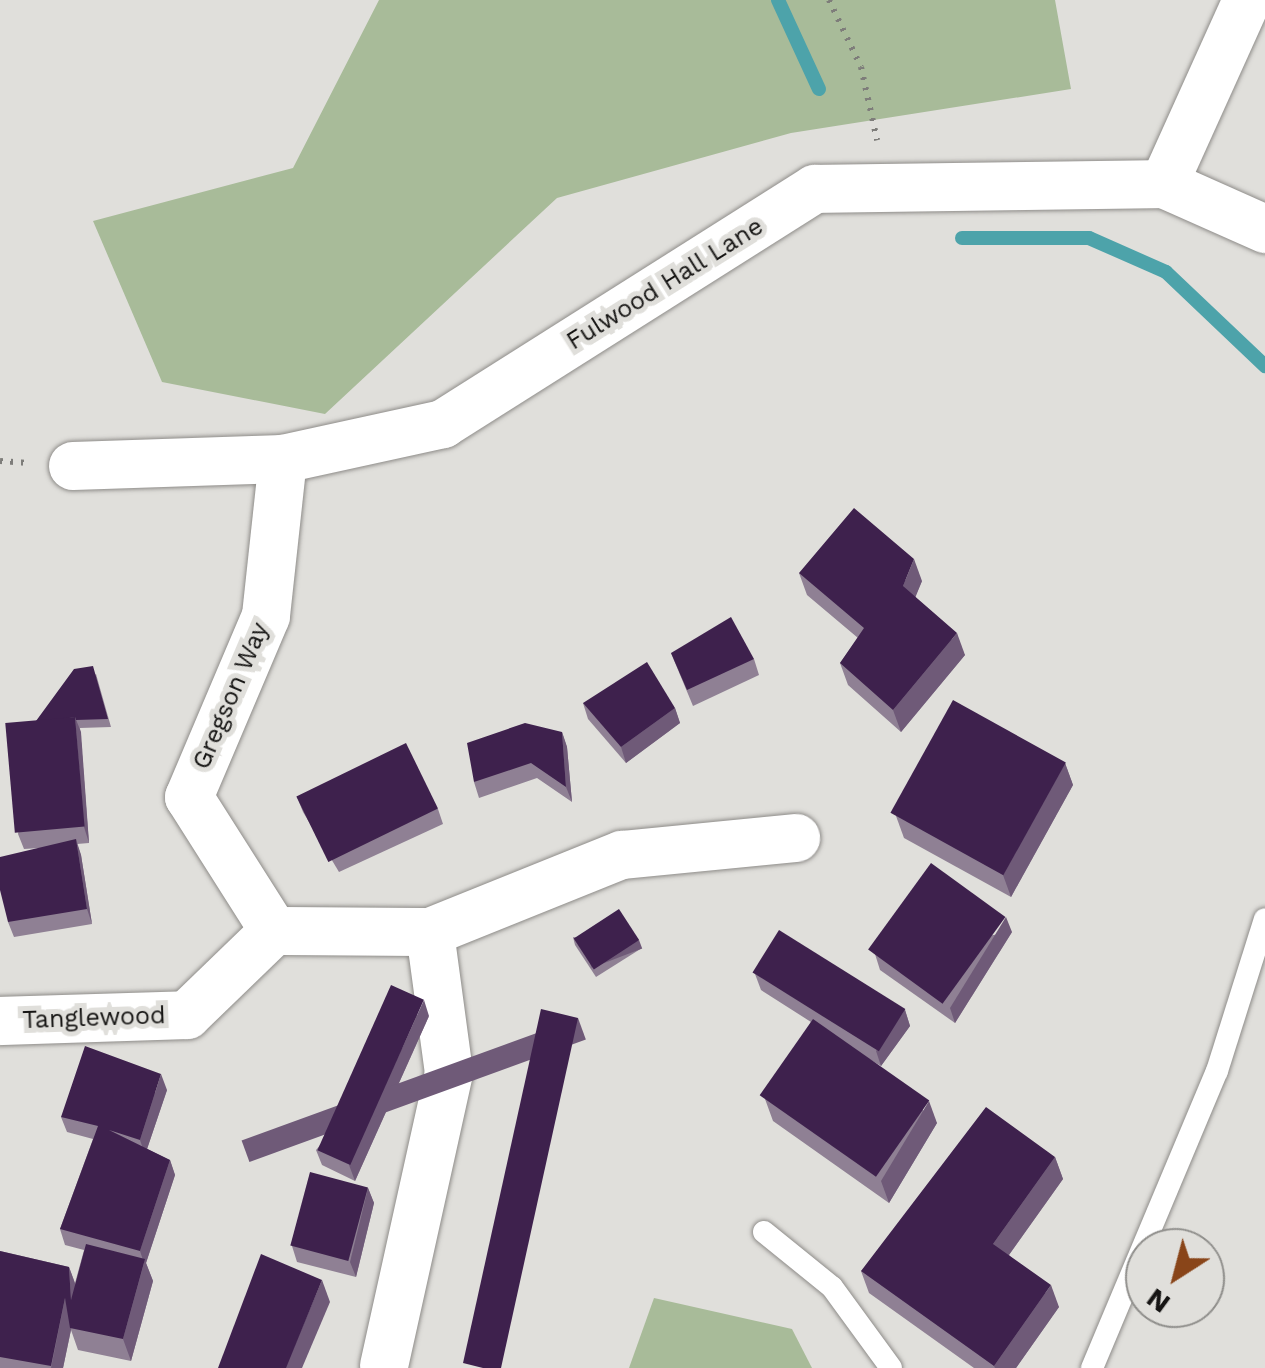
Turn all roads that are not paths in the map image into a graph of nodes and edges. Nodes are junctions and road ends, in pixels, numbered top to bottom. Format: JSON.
{"nodes":[{"id":1,"x":1247,"y":0,"type":"edge"},
{"id":2,"x":1164,"y":184,"type":"junction"},
{"id":3,"x":1265,"y":229,"type":"edge"},
{"id":4,"x":283,"y":460,"type":"junction"},
{"id":5,"x":73,"y":466,"type":"dead end"},
{"id":6,"x":796,"y":838,"type":"dead end"},
{"id":7,"x":1265,"y":919,"type":"edge"},
{"id":8,"x":274,"y":931,"type":"junction"},
{"id":9,"x":430,"y":932,"type":"junction"},
{"id":10,"x":0,"y":1021,"type":"edge"},
{"id":11,"x":764,"y":1232,"type":"dead end"},
{"id":12,"x":384,"y":1366,"type":"edge"},
{"id":13,"x":891,"y":1368,"type":"edge"},
{"id":14,"x":1092,"y":1368,"type":"edge"}],
"edges":[{"from":1,"to":2,"type":"street"},
{"from":2,"to":3,"type":"street","name":"Fulwood Hall Lane"},
{"from":2,"to":4,"type":"street","name":"Fulwood Hall Lane"},
{"from":4,"to":5,"type":"street","name":"Fulwood Hall Lane"},
{"from":4,"to":8,"type":"street","name":"Gregson Way"},
{"from":6,"to":9,"type":"street"},
{"from":7,"to":14,"type":"lane"},
{"from":8,"to":9,"type":"street"},
{"from":8,"to":10,"type":"street","name":"Tanglewood"},
{"from":9,"to":12,"type":"street"},
{"from":11,"to":13,"type":"lane"}]}
